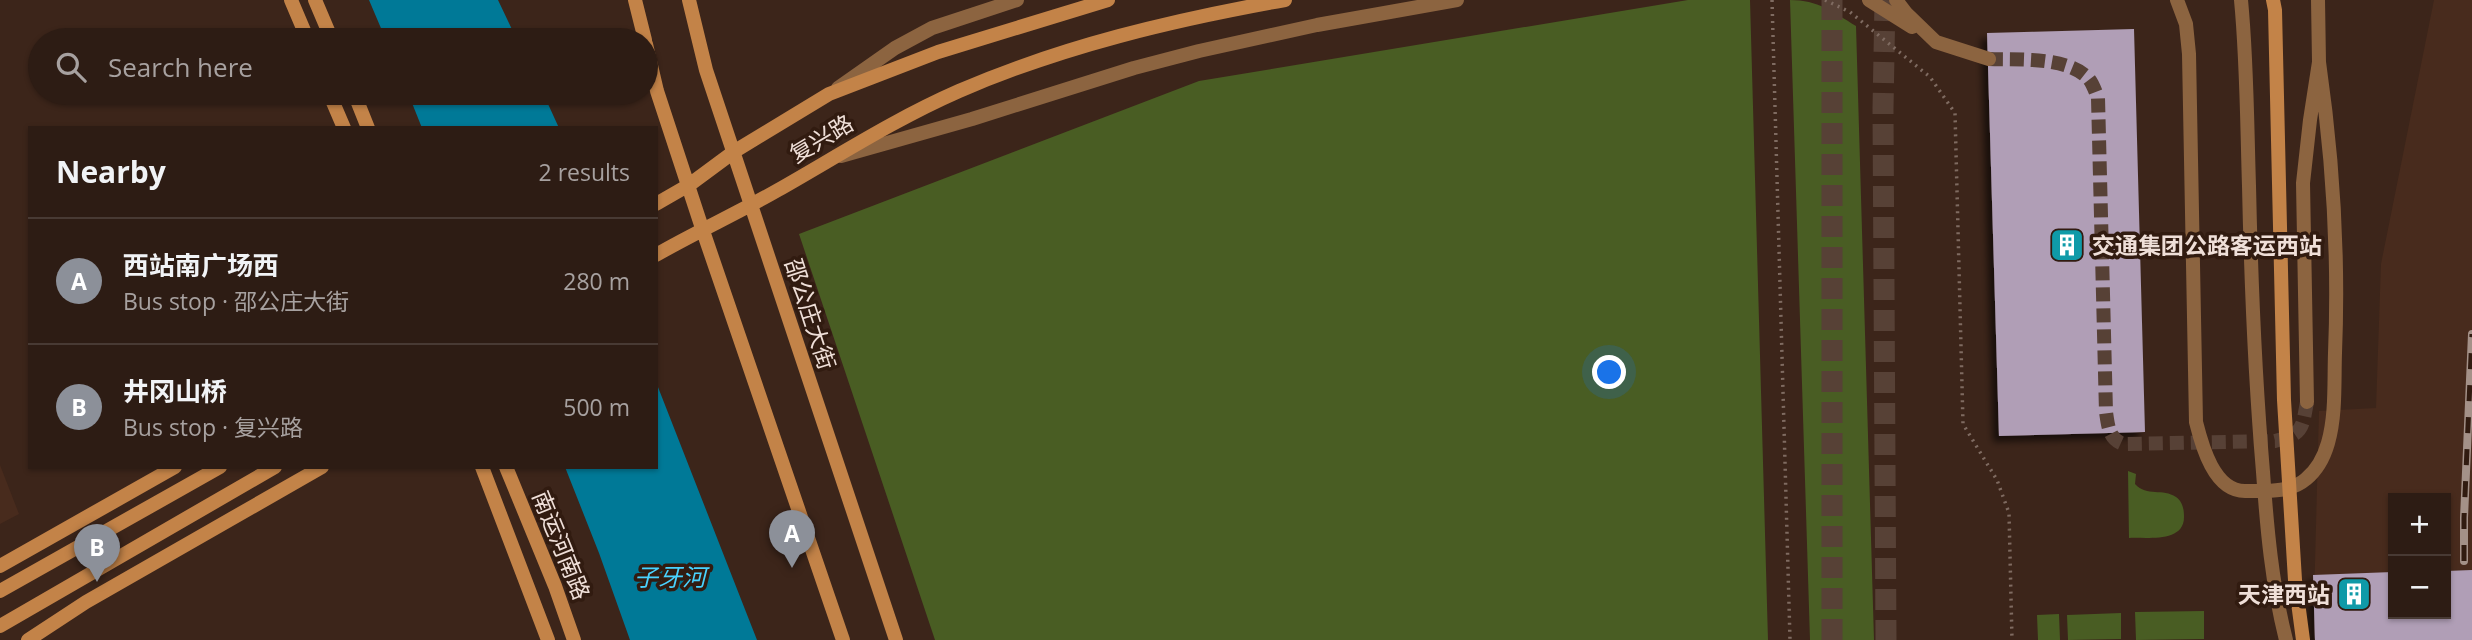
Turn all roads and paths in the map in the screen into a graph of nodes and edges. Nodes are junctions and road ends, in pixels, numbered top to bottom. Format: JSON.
{"nodes":[{"id":1,"x":291,"y":0,"type":"edge"},
{"id":2,"x":315,"y":0,"type":"edge"},
{"id":3,"x":635,"y":0,"type":"edge"},
{"id":4,"x":689,"y":0,"type":"edge"},
{"id":5,"x":1017,"y":0,"type":"edge"},
{"id":6,"x":1108,"y":0,"type":"edge"},
{"id":7,"x":1284,"y":0,"type":"edge"},
{"id":8,"x":1457,"y":0,"type":"edge"},
{"id":9,"x":1772,"y":0,"type":"edge"},
{"id":10,"x":1825,"y":0,"type":"edge"},
{"id":11,"x":1869,"y":0,"type":"edge"},
{"id":12,"x":1896,"y":0,"type":"edge"},
{"id":13,"x":2177,"y":0,"type":"edge"},
{"id":14,"x":2241,"y":0,"type":"edge"},
{"id":15,"x":2273,"y":0,"type":"edge"},
{"id":16,"x":2318,"y":0,"type":"edge"},
{"id":17,"x":303,"y":28,"type":"edge"},
{"id":18,"x":327,"y":28,"type":"edge"},
{"id":19,"x":642,"y":28,"type":"edge"},
{"id":20,"x":1936,"y":41,"type":"junction"},
{"id":21,"x":1989,"y":59,"type":"tunnel mouth"},
{"id":22,"x":2319,"y":62,"type":"junction"},
{"id":23,"x":658,"y":94,"type":"edge"},
{"id":24,"x":829,"y":94,"type":"junction"},
{"id":25,"x":334,"y":105,"type":"edge"},
{"id":26,"x":359,"y":105,"type":"edge"},
{"id":27,"x":343,"y":126,"type":"edge"},
{"id":28,"x":367,"y":126,"type":"edge"},
{"id":29,"x":735,"y":151,"type":"junction"},
{"id":30,"x":827,"y":161,"type":"junction"},
{"id":31,"x":689,"y":185,"type":"junction"},
{"id":32,"x":658,"y":203,"type":"edge"},
{"id":33,"x":751,"y":204,"type":"junction"},
{"id":34,"x":702,"y":228,"type":"junction"},
{"id":35,"x":658,"y":254,"type":"edge"},
{"id":36,"x":2307,"y":402,"type":"tunnel mouth"},
{"id":37,"x":172,"y":469,"type":"edge"},
{"id":38,"x":216,"y":469,"type":"edge"},
{"id":39,"x":272,"y":469,"type":"edge"},
{"id":40,"x":319,"y":469,"type":"edge"},
{"id":41,"x":483,"y":469,"type":"edge"},
{"id":42,"x":507,"y":469,"type":"edge"},
{"id":43,"x":0,"y":566,"type":"edge"},
{"id":44,"x":0,"y":592,"type":"edge"},
{"id":45,"x":0,"y":626,"type":"edge"},
{"id":46,"x":28,"y":640,"type":"edge"},
{"id":47,"x":548,"y":640,"type":"edge"},
{"id":48,"x":574,"y":640,"type":"edge"},
{"id":49,"x":843,"y":640,"type":"edge"},
{"id":50,"x":896,"y":640,"type":"edge"},
{"id":51,"x":1790,"y":640,"type":"edge"},
{"id":52,"x":2012,"y":640,"type":"edge"},
{"id":53,"x":2286,"y":640,"type":"edge"},
{"id":54,"x":2303,"y":640,"type":"edge"}],
"edges":[{"from":1,"to":17,"type":"street"},
{"from":2,"to":18,"type":"street"},
{"from":3,"to":19,"type":"street"},
{"from":4,"to":29,"type":"street","name":"邵公庄大街"},
{"from":5,"to":24,"type":"street"},
{"from":6,"to":24,"type":"street","name":"复兴路"},
{"from":7,"to":30,"type":"street","name":"复兴路"},
{"from":8,"to":30,"type":"street"},
{"from":9,"to":51,"type":"path"},
{"from":10,"to":52,"type":"path"},
{"from":11,"to":20,"type":"street"},
{"from":12,"to":20,"type":"street"},
{"from":13,"to":22,"type":"street"},
{"from":14,"to":53,"type":"street"},
{"from":15,"to":54,"type":"street"},
{"from":16,"to":22,"type":"street"},
{"from":20,"to":21,"type":"street"},
{"from":22,"to":36,"type":"street"},
{"from":23,"to":31,"type":"street"},
{"from":24,"to":29,"type":"street","name":"复兴路"},
{"from":25,"to":27,"type":"street"},
{"from":26,"to":28,"type":"street"},
{"from":29,"to":31,"type":"street","name":"复兴路"},
{"from":29,"to":33,"type":"street","name":"邵公庄大街"},
{"from":30,"to":33,"type":"street","name":"复兴路"},
{"from":31,"to":32,"type":"street","name":"复兴路"},
{"from":31,"to":34,"type":"street"},
{"from":33,"to":34,"type":"street","name":"复兴路"},
{"from":33,"to":50,"type":"street","name":"邵公庄大街"},
{"from":34,"to":35,"type":"street","name":"复兴路"},
{"from":34,"to":49,"type":"street"},
{"from":37,"to":43,"type":"street"},
{"from":38,"to":44,"type":"street"},
{"from":39,"to":45,"type":"street"},
{"from":40,"to":46,"type":"street"},
{"from":41,"to":47,"type":"street","name":"南运河南路"},
{"from":42,"to":48,"type":"street","name":"南运河南路"}]}
